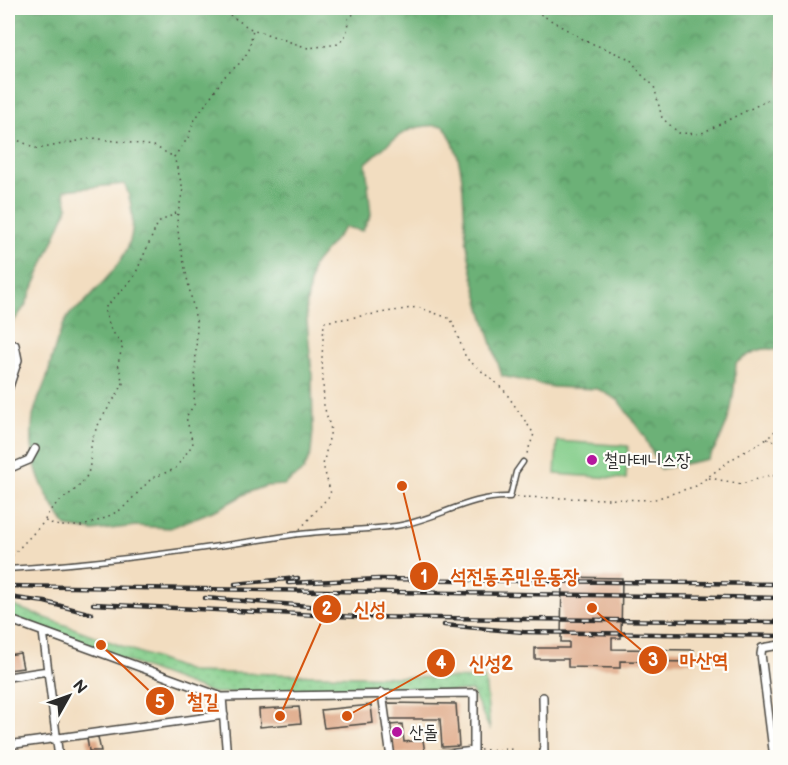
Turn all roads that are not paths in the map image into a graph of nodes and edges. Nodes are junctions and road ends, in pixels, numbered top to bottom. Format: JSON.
{"nodes":[{"id":1,"x":8,"y":345,"type":"edge"},
{"id":2,"x":8,"y":390,"type":"edge"},
{"id":3,"x":34,"y":449,"type":"dead end"},
{"id":4,"x":523,"y":462,"type":"road end"},
{"id":5,"x":8,"y":469,"type":"edge"},
{"id":6,"x":8,"y":569,"type":"edge"},
{"id":7,"x":8,"y":619,"type":"edge"},
{"id":8,"x":43,"y":632,"type":"junction"},
{"id":9,"x":780,"y":645,"type":"edge"},
{"id":10,"x":48,"y":671,"type":"junction"},
{"id":11,"x":8,"y":677,"type":"edge"},
{"id":12,"x":382,"y":693,"type":"junction"},
{"id":13,"x":222,"y":697,"type":"junction"},
{"id":14,"x":543,"y":697,"type":"dead end"},
{"id":15,"x":224,"y":715,"type":"junction"},
{"id":16,"x":57,"y":740,"type":"junction"},
{"id":17,"x":8,"y":745,"type":"edge"},
{"id":18,"x":59,"y":758,"type":"edge"},
{"id":19,"x":227,"y":758,"type":"edge"},
{"id":20,"x":391,"y":758,"type":"edge"},
{"id":21,"x":411,"y":758,"type":"edge"},
{"id":22,"x":544,"y":758,"type":"edge"},
{"id":23,"x":774,"y":758,"type":"edge"}],
"edges":[{"from":1,"to":2,"type":"street"},
{"from":3,"to":5,"type":"street"},
{"from":4,"to":6,"type":"lane"},
{"from":7,"to":8,"type":"street"},
{"from":8,"to":10,"type":"street"},
{"from":8,"to":13,"type":"street"},
{"from":9,"to":23,"type":"street"},
{"from":10,"to":11,"type":"street"},
{"from":10,"to":16,"type":"street"},
{"from":12,"to":13,"type":"street"},
{"from":12,"to":20,"type":"street"},
{"from":12,"to":21,"type":"street"},
{"from":13,"to":15,"type":"street"},
{"from":14,"to":22,"type":"street"},
{"from":15,"to":16,"type":"street"},
{"from":15,"to":19,"type":"street"},
{"from":16,"to":17,"type":"street"},
{"from":16,"to":18,"type":"street"}]}
